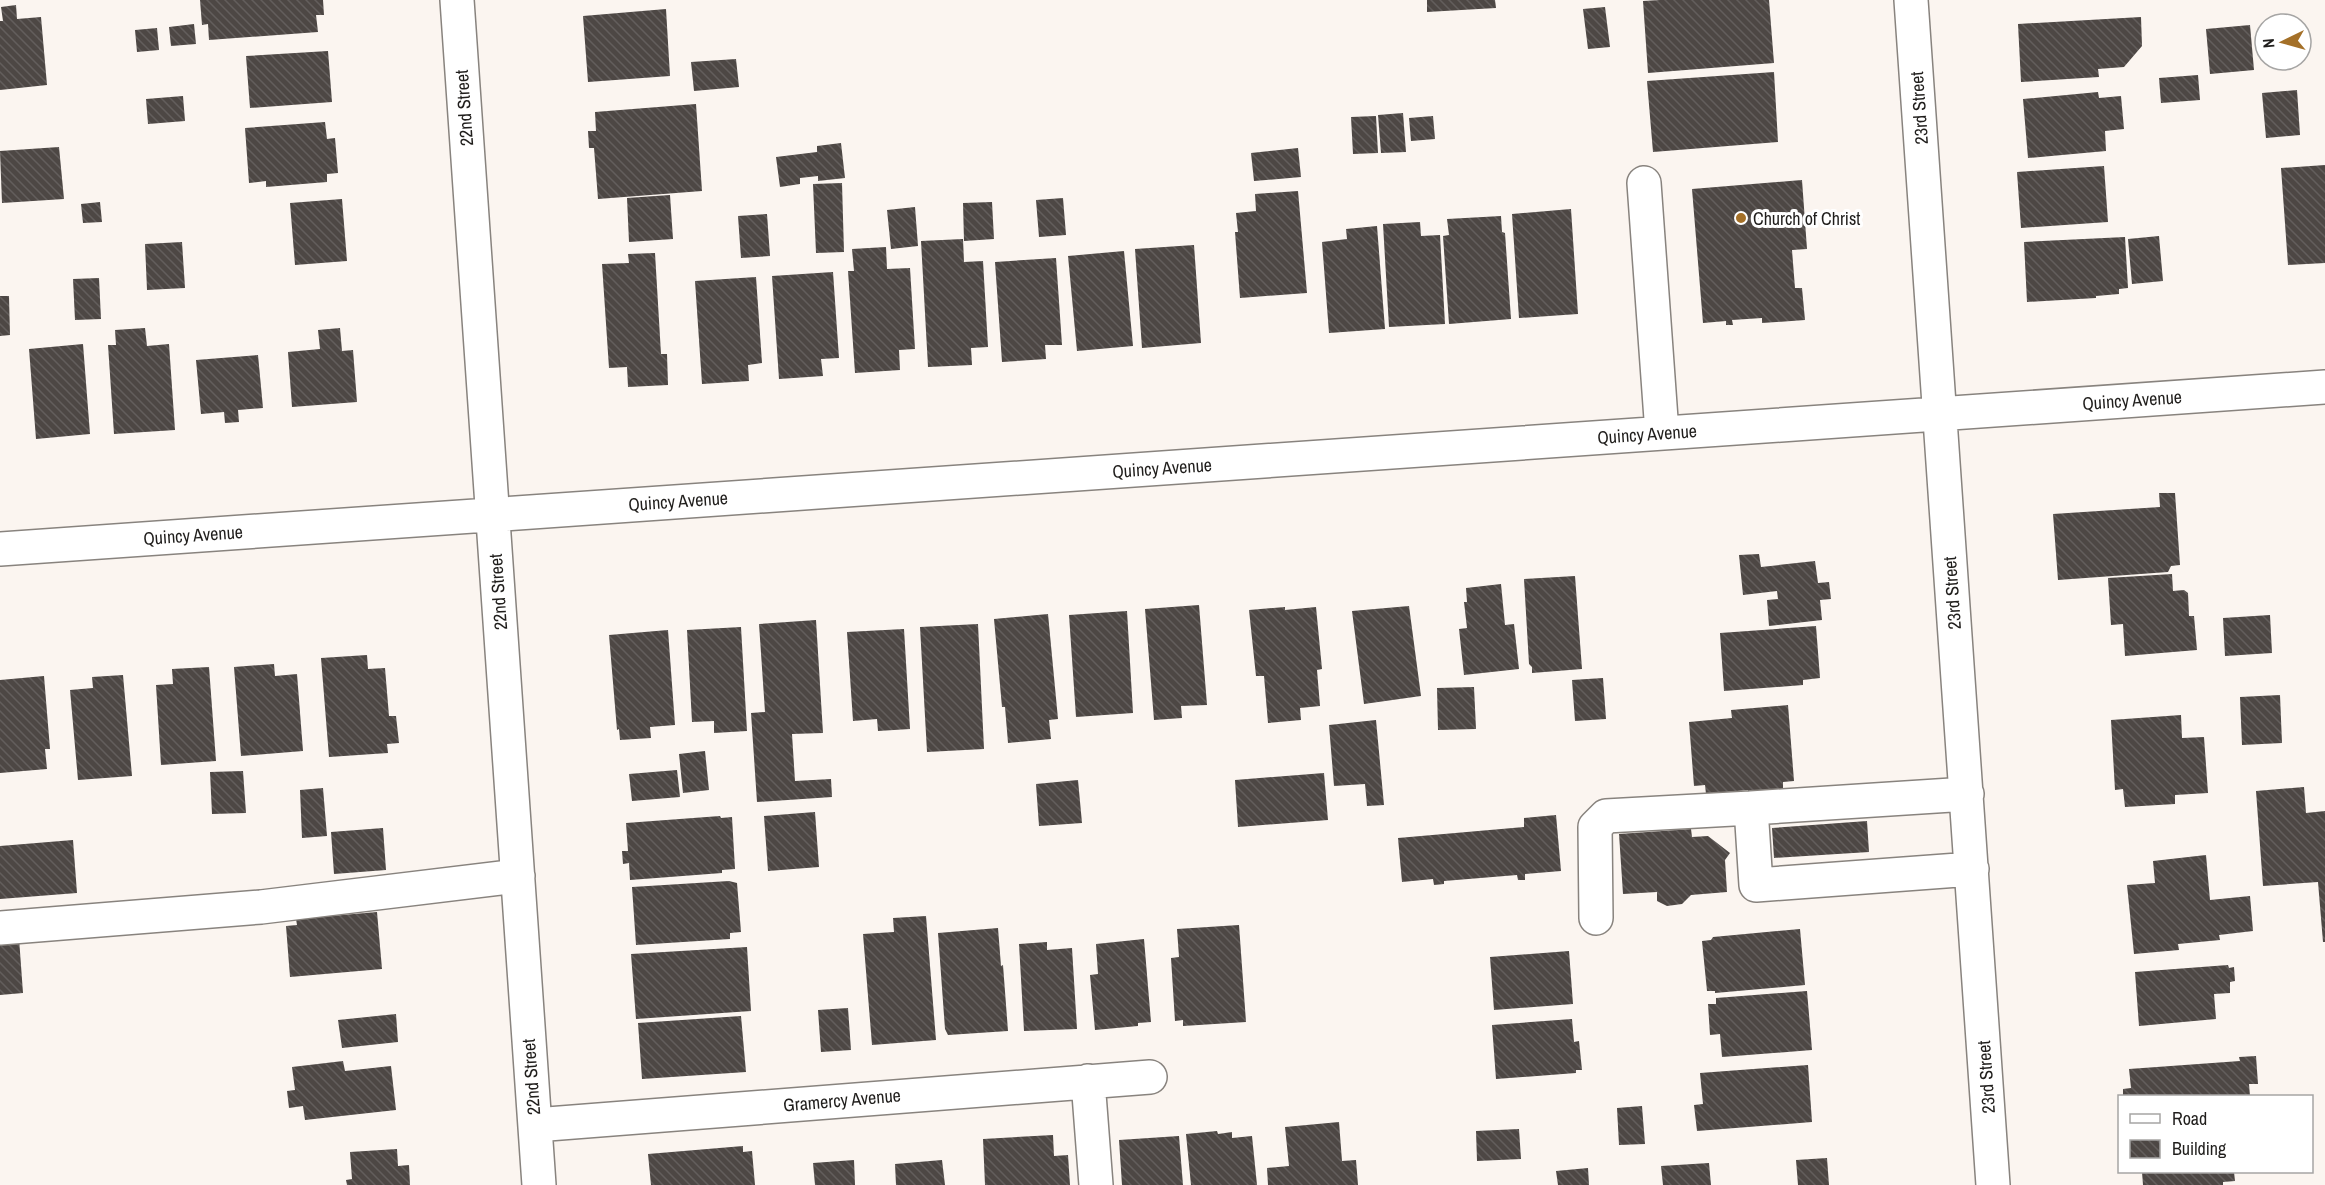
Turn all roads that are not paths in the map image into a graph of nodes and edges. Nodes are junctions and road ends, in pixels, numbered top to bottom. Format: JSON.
{"nodes":[{"id":1,"x":456,"y":0,"type":"edge"},
{"id":2,"x":1911,"y":0,"type":"edge"},
{"id":3,"x":1644,"y":183,"type":"dead end"},
{"id":4,"x":2325,"y":387,"type":"edge"},
{"id":5,"x":1940,"y":414,"type":"junction"},
{"id":6,"x":1662,"y":433,"type":"junction"},
{"id":7,"x":492,"y":514,"type":"junction"},
{"id":8,"x":0,"y":549,"type":"edge"},
{"id":9,"x":1966,"y":794,"type":"junction"},
{"id":10,"x":1751,"y":808,"type":"junction"},
{"id":11,"x":1972,"y":869,"type":"junction"},
{"id":12,"x":518,"y":876,"type":"junction"},
{"id":13,"x":1596,"y":918,"type":"dead end"},
{"id":14,"x":0,"y":928,"type":"edge"},
{"id":15,"x":1150,"y":1077,"type":"dead end"},
{"id":16,"x":1088,"y":1081,"type":"junction"},
{"id":17,"x":535,"y":1125,"type":"junction"},
{"id":18,"x":539,"y":1185,"type":"edge"},
{"id":19,"x":1096,"y":1185,"type":"edge"},
{"id":20,"x":1993,"y":1185,"type":"edge"}],
"edges":[{"from":1,"to":7,"type":"street","name":"22nd Street"},
{"from":2,"to":5,"type":"street","name":"23rd Street"},
{"from":3,"to":6,"type":"street"},
{"from":4,"to":5,"type":"street","name":"Quincy Avenue"},
{"from":5,"to":6,"type":"street","name":"Quincy Avenue"},
{"from":5,"to":9,"type":"street","name":"23rd Street"},
{"from":6,"to":7,"type":"street","name":"Quincy Avenue"},
{"from":7,"to":8,"type":"street","name":"Quincy Avenue"},
{"from":7,"to":12,"type":"street","name":"22nd Street"},
{"from":9,"to":10,"type":"street"},
{"from":9,"to":11,"type":"street","name":"23rd Street"},
{"from":10,"to":11,"type":"street"},
{"from":10,"to":13,"type":"street"},
{"from":11,"to":20,"type":"street","name":"23rd Street"},
{"from":12,"to":14,"type":"street"},
{"from":12,"to":17,"type":"street","name":"22nd Street"},
{"from":15,"to":16,"type":"street","name":"Gramercy Avenue"},
{"from":16,"to":17,"type":"street","name":"Gramercy Avenue"},
{"from":16,"to":19,"type":"street"},
{"from":17,"to":18,"type":"street","name":"22nd Street"}]}
